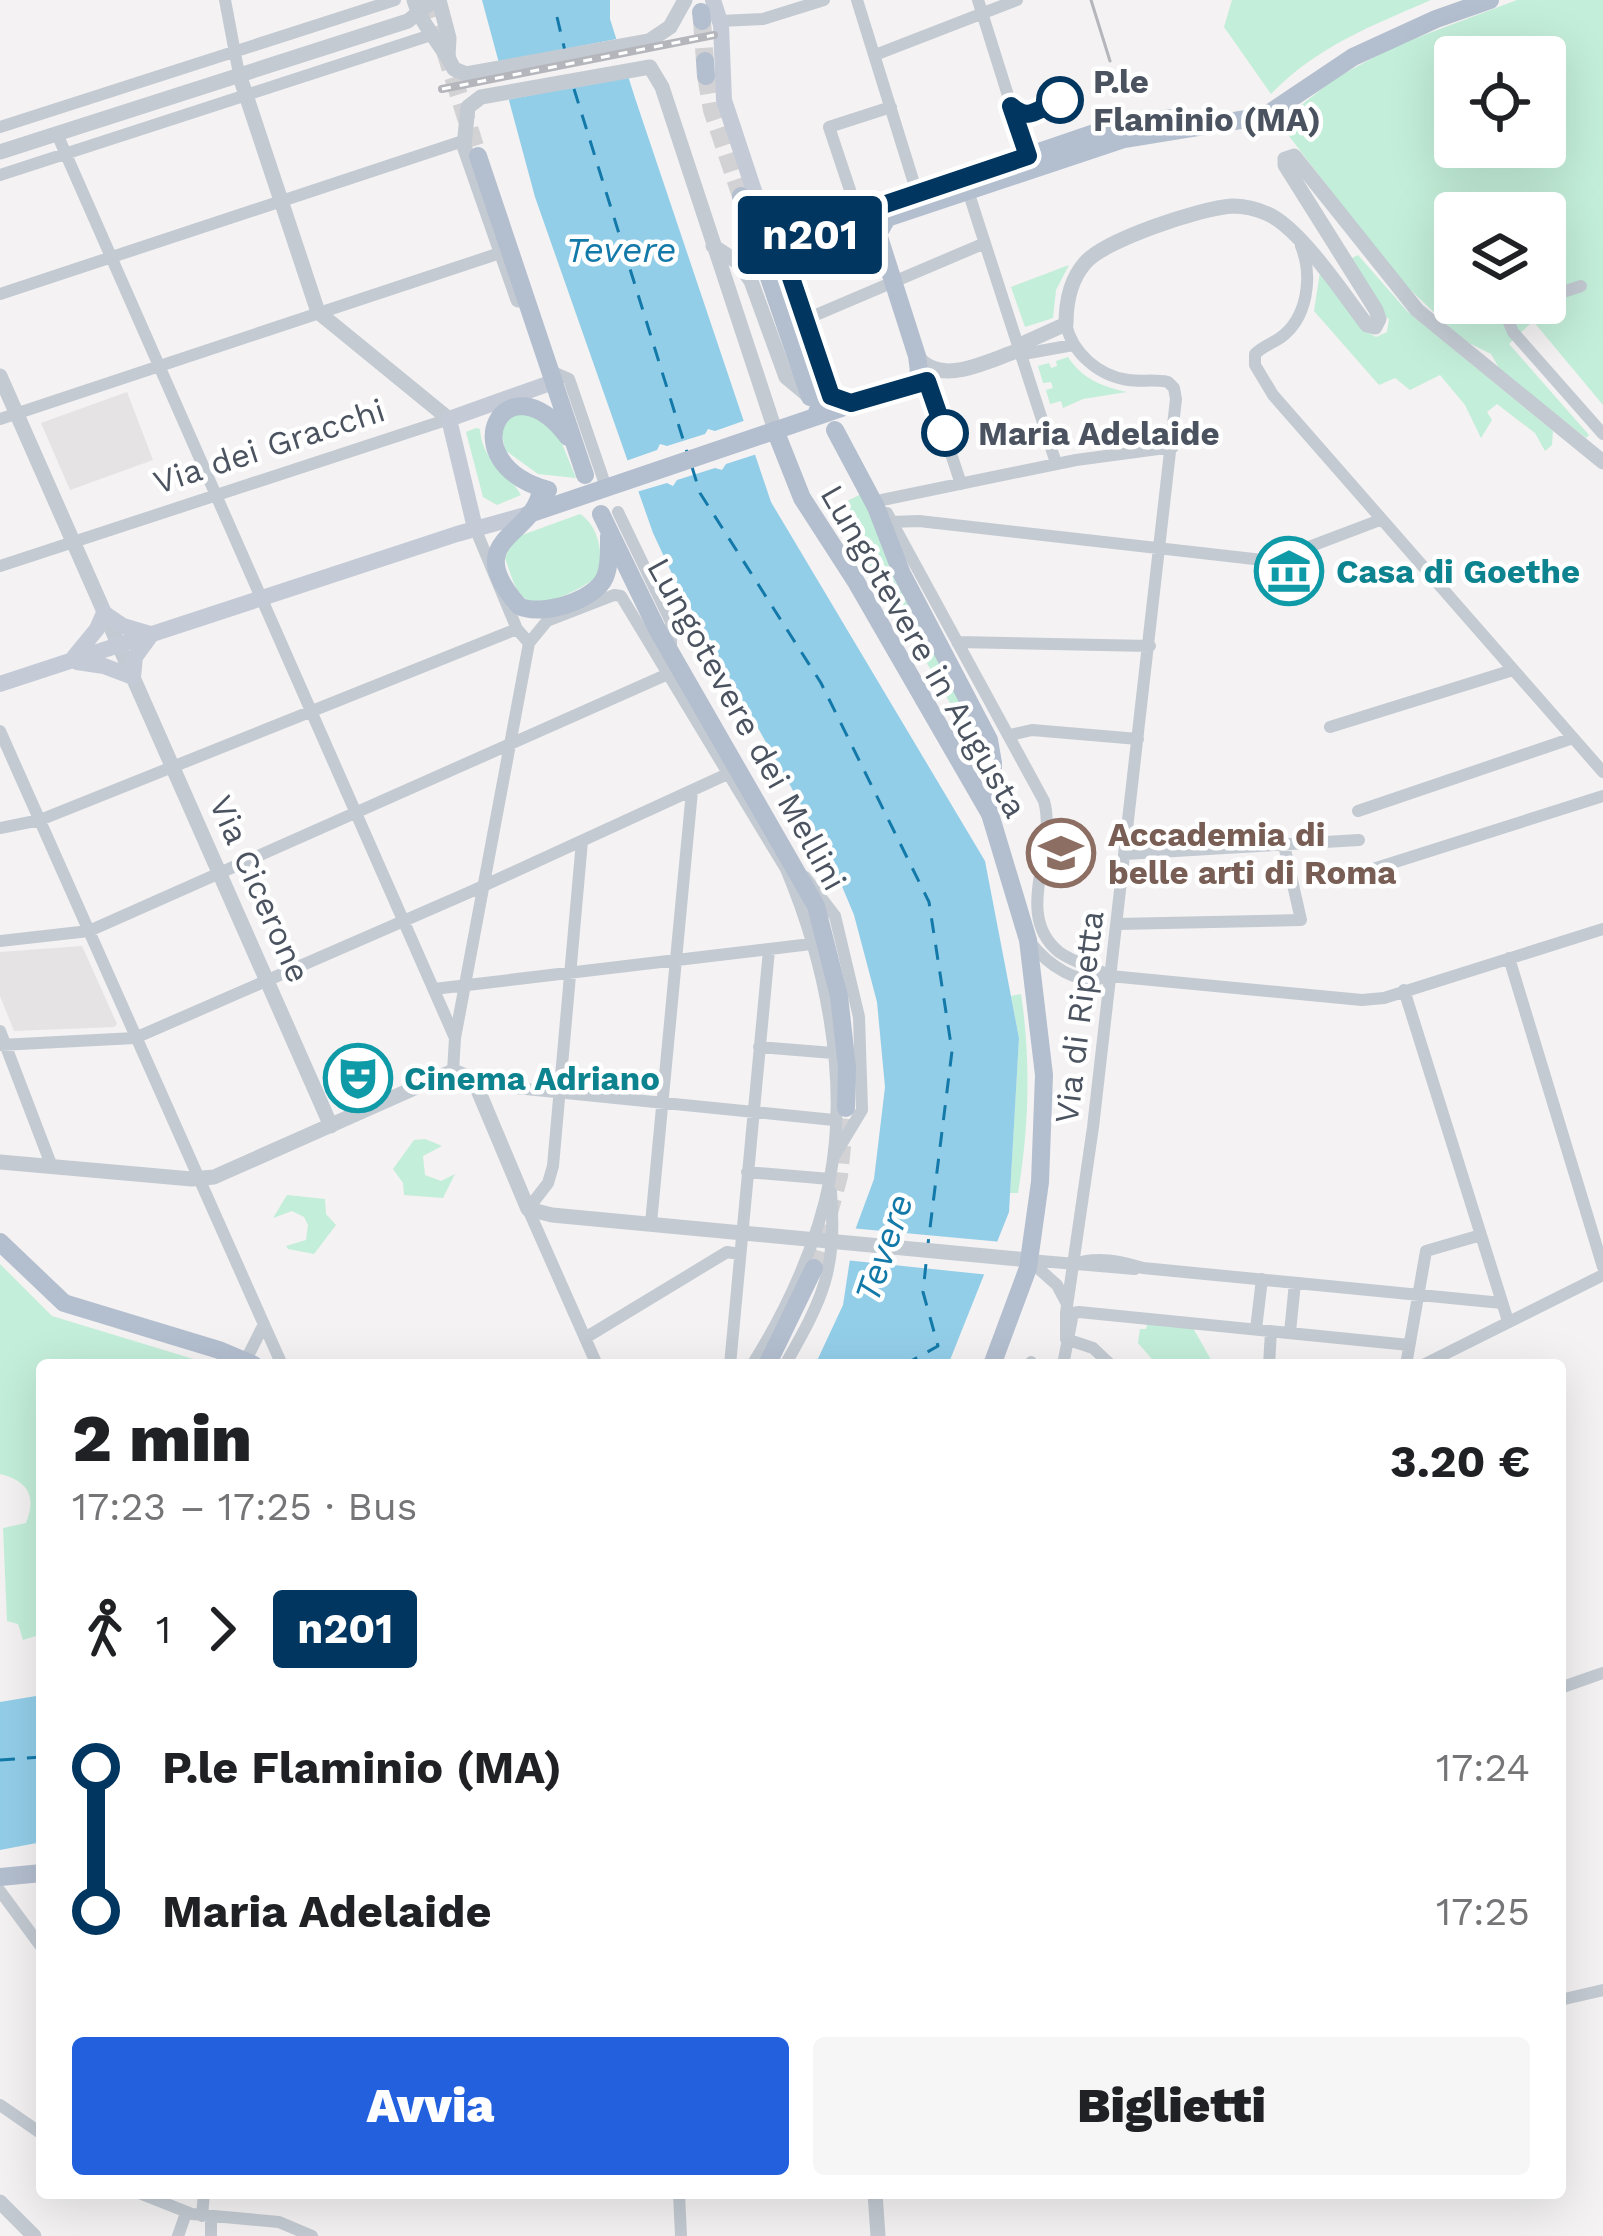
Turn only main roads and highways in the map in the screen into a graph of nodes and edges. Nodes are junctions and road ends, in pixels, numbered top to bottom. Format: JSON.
{"nodes":[{"id":1,"x":1459,"y":0,"type":"edge"},
{"id":2,"x":1490,"y":0,"type":"edge"},
{"id":3,"x":704,"y":11,"type":"edge"},
{"id":4,"x":1272,"y":107,"type":"junction"},
{"id":5,"x":478,"y":156,"type":"tunnel mouth"},
{"id":6,"x":1026,"y":164,"type":"junction"},
{"id":7,"x":741,"y":196,"type":"tunnel mouth"},
{"id":8,"x":838,"y":225,"type":"junction"},
{"id":9,"x":753,"y":232,"type":"tunnel mouth"},
{"id":10,"x":878,"y":234,"type":"junction"},
{"id":11,"x":802,"y":237,"type":"junction"},
{"id":12,"x":765,"y":266,"type":"tunnel mouth"},
{"id":13,"x":554,"y":376,"type":"junction"},
{"id":14,"x":817,"y":400,"type":"junction"},
{"id":15,"x":835,"y":430,"type":"dead end"},
{"id":16,"x":770,"y":432,"type":"junction"},
{"id":17,"x":578,"y":450,"type":"junction"},
{"id":18,"x":600,"y":484,"type":"junction"},
{"id":19,"x":541,"y":489,"type":"junction"},
{"id":20,"x":529,"y":514,"type":"junction"},
{"id":21,"x":476,"y":528,"type":"junction"},
{"id":22,"x":151,"y":634,"type":"junction"},
{"id":23,"x":70,"y":661,"type":"junction"},
{"id":24,"x":0,"y":684,"type":"edge"},
{"id":25,"x":990,"y":814,"type":"junction"},
{"id":26,"x":840,"y":1114,"type":"tunnel mouth"},
{"id":27,"x":0,"y":1242,"type":"edge"},
{"id":28,"x":814,"y":1268,"type":"tunnel mouth"},
{"id":29,"x":233,"y":1359,"type":"edge"},
{"id":30,"x":770,"y":1359,"type":"edge"},
{"id":31,"x":994,"y":1359,"type":"edge"},
{"id":32,"x":36,"y":1874,"type":"edge"},
{"id":33,"x":0,"y":1877,"type":"edge"}],
"edges":[{"from":1,"to":4,"type":"main road"},
{"from":2,"to":4,"type":"main road"},
{"from":3,"to":11,"type":"main road"},
{"from":4,"to":6,"type":"main road"},
{"from":5,"to":13,"type":"main road"},
{"from":6,"to":8,"type":"main road"},
{"from":6,"to":10,"type":"main road"},
{"from":7,"to":9,"type":"main road"},
{"from":8,"to":10,"type":"main road"},
{"from":8,"to":11,"type":"main road"},
{"from":10,"to":14,"type":"main road"},
{"from":11,"to":14,"type":"main road"},
{"from":12,"to":14,"type":"main road"},
{"from":13,"to":17,"type":"main road"},
{"from":13,"to":21,"type":"main road","name":"Via dei Gracchi"},
{"from":14,"to":16,"type":"main road"},
{"from":15,"to":25,"type":"main road"},
{"from":16,"to":18,"type":"main road"},
{"from":16,"to":25,"type":"main road","name":"Lungotevere in Augusta"},
{"from":17,"to":18,"type":"main road"},
{"from":17,"to":19,"type":"main road"},
{"from":18,"to":19,"type":"main road"},
{"from":18,"to":20,"type":"main road"},
{"from":19,"to":20,"type":"main road"},
{"from":20,"to":21,"type":"main road"},
{"from":20,"to":26,"type":"main road","name":"Lungotevere dei Mellini"},
{"from":21,"to":22,"type":"main road"},
{"from":22,"to":23,"type":"main road"},
{"from":22,"to":23,"type":"main road"},
{"from":22,"to":23,"type":"main road"},
{"from":23,"to":24,"type":"main road"},
{"from":25,"to":31,"type":"main road","name":"Lungotevere in Augusta"},
{"from":27,"to":29,"type":"main road"},
{"from":28,"to":30,"type":"main road"},
{"from":32,"to":33,"type":"main road"}]}
